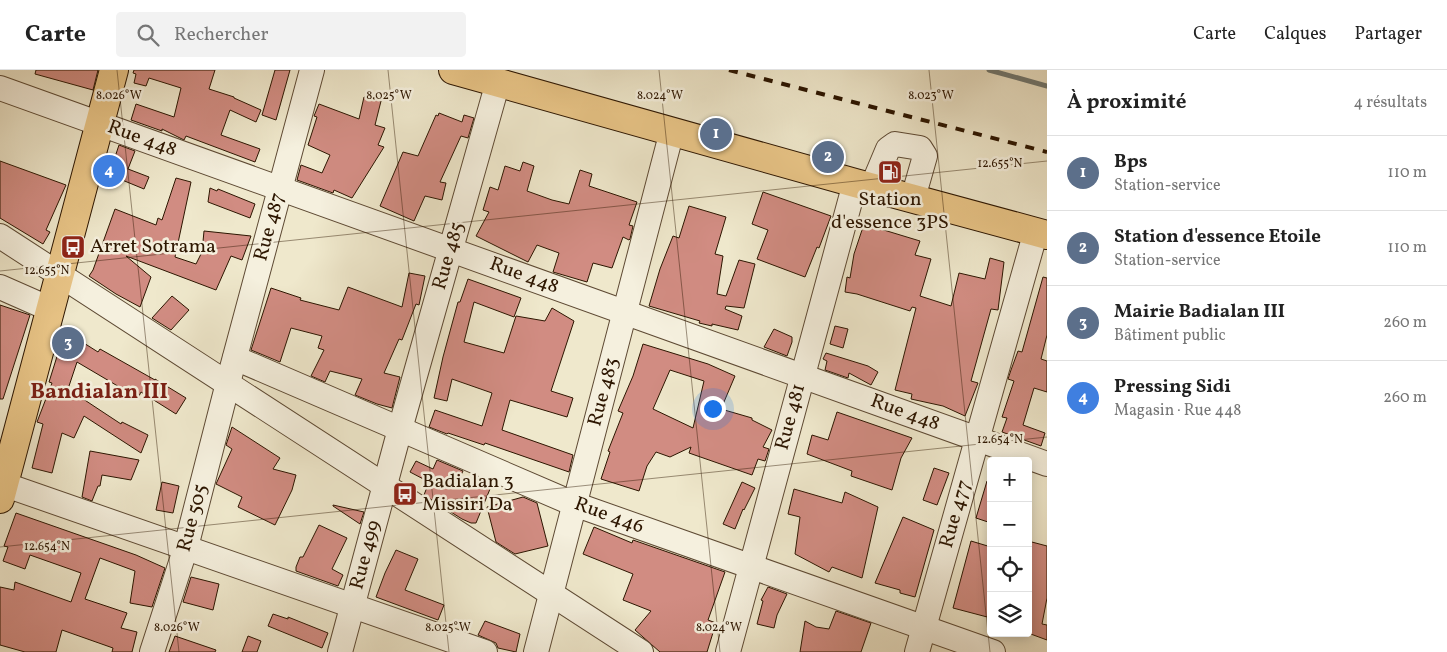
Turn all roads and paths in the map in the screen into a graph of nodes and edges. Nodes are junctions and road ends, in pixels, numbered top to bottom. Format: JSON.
{"nodes":[{"id":1,"x":114,"y":70,"type":"edge"},
{"id":2,"x":312,"y":70,"type":"edge"},
{"id":3,"x":453,"y":70,"type":"edge"},
{"id":4,"x":498,"y":82,"type":"junction"},
{"id":5,"x":0,"y":88,"type":"edge"},
{"id":6,"x":100,"y":124,"type":"junction"},
{"id":7,"x":672,"y":131,"type":"junction"},
{"id":8,"x":864,"y":185,"type":"junction"},
{"id":9,"x":280,"y":188,"type":"junction"},
{"id":10,"x":913,"y":198,"type":"junction"},
{"id":11,"x":1042,"y":233,"type":"edge"},
{"id":12,"x":0,"y":236,"type":"edge"},
{"id":13,"x":451,"y":250,"type":"junction"},
{"id":14,"x":60,"y":275,"type":"junction"},
{"id":15,"x":0,"y":287,"type":"edge"},
{"id":16,"x":50,"y":309,"type":"junction"},
{"id":17,"x":625,"y":312,"type":"junction"},
{"id":18,"x":235,"y":358,"type":"junction"},
{"id":19,"x":803,"y":376,"type":"junction"},
{"id":20,"x":228,"y":383,"type":"junction"},
{"id":21,"x":400,"y":429,"type":"junction"},
{"id":22,"x":978,"y":439,"type":"junction"},
{"id":23,"x":1047,"y":464,"type":"edge"},
{"id":24,"x":385,"y":485,"type":"junction"},
{"id":25,"x":1,"y":489,"type":"edge"},
{"id":26,"x":574,"y":504,"type":"junction"},
{"id":27,"x":186,"y":547,"type":"junction"},
{"id":28,"x":751,"y":567,"type":"junction"},
{"id":29,"x":551,"y":593,"type":"junction"},
{"id":30,"x":352,"y":606,"type":"junction"},
{"id":31,"x":924,"y":628,"type":"junction"},
{"id":32,"x":629,"y":649,"type":"edge"},
{"id":33,"x":152,"y":652,"type":"edge"},
{"id":34,"x":340,"y":652,"type":"edge"},
{"id":35,"x":486,"y":652,"type":"edge"},
{"id":36,"x":536,"y":652,"type":"edge"},
{"id":37,"x":728,"y":652,"type":"edge"},
{"id":38,"x":917,"y":652,"type":"edge"},
{"id":39,"x":993,"y":652,"type":"edge"}],
"edges":[{"from":1,"to":6,"type":"main road"},
{"from":2,"to":9,"type":"street","name":"Rue 487"},
{"from":3,"to":4,"type":"main road"},
{"from":4,"to":7,"type":"main road"},
{"from":4,"to":13,"type":"street","name":"Rue 485"},
{"from":5,"to":6,"type":"street","name":"Rue 448"},
{"from":6,"to":9,"type":"street","name":"Rue 448"},
{"from":6,"to":14,"type":"main road"},
{"from":7,"to":8,"type":"main road"},
{"from":7,"to":17,"type":"street","name":"Rue 483"},
{"from":8,"to":10,"type":"main road"},
{"from":8,"to":10,"type":"street","name":"Rue 481"},
{"from":8,"to":19,"type":"street","name":"Rue 481"},
{"from":9,"to":13,"type":"street","name":"Rue 448"},
{"from":9,"to":18,"type":"street","name":"Rue 487"},
{"from":10,"to":11,"type":"main road"},
{"from":11,"to":22,"type":"street","name":"Rue 477"},
{"from":12,"to":14,"type":"street"},
{"from":13,"to":17,"type":"street","name":"Rue 448"},
{"from":13,"to":21,"type":"street","name":"Rue 485"},
{"from":14,"to":16,"type":"main road"},
{"from":14,"to":20,"type":"street"},
{"from":15,"to":16,"type":"street"},
{"from":16,"to":25,"type":"main road"},
{"from":17,"to":19,"type":"street","name":"Rue 448"},
{"from":17,"to":26,"type":"street","name":"Rue 483"},
{"from":18,"to":20,"type":"street","name":"Rue 487"},
{"from":18,"to":21,"type":"street","name":"Rue 446"},
{"from":19,"to":22,"type":"street","name":"Rue 448"},
{"from":19,"to":28,"type":"street","name":"Rue 481"},
{"from":20,"to":24,"type":"street"},
{"from":20,"to":27,"type":"street","name":"Rue 505"},
{"from":21,"to":24,"type":"street","name":"Rue 499"},
{"from":21,"to":26,"type":"street","name":"Rue 446"},
{"from":22,"to":23,"type":"street","name":"Rue 448"},
{"from":22,"to":31,"type":"street","name":"Rue 477"},
{"from":24,"to":29,"type":"street"},
{"from":24,"to":30,"type":"street","name":"Rue 499"},
{"from":25,"to":27,"type":"street"},
{"from":26,"to":28,"type":"street","name":"Rue 446"},
{"from":26,"to":29,"type":"street","name":"Rue 483"},
{"from":27,"to":30,"type":"street"},
{"from":27,"to":33,"type":"street","name":"Rue 505"},
{"from":28,"to":31,"type":"street","name":"Rue 446"},
{"from":28,"to":37,"type":"street","name":"Rue 481"},
{"from":29,"to":32,"type":"street"},
{"from":29,"to":36,"type":"street","name":"Rue 483"},
{"from":30,"to":34,"type":"street","name":"Rue 499"},
{"from":30,"to":35,"type":"street"},
{"from":31,"to":38,"type":"street","name":"Rue 477"},
{"from":31,"to":39,"type":"street","name":"Rue 446"}]}
